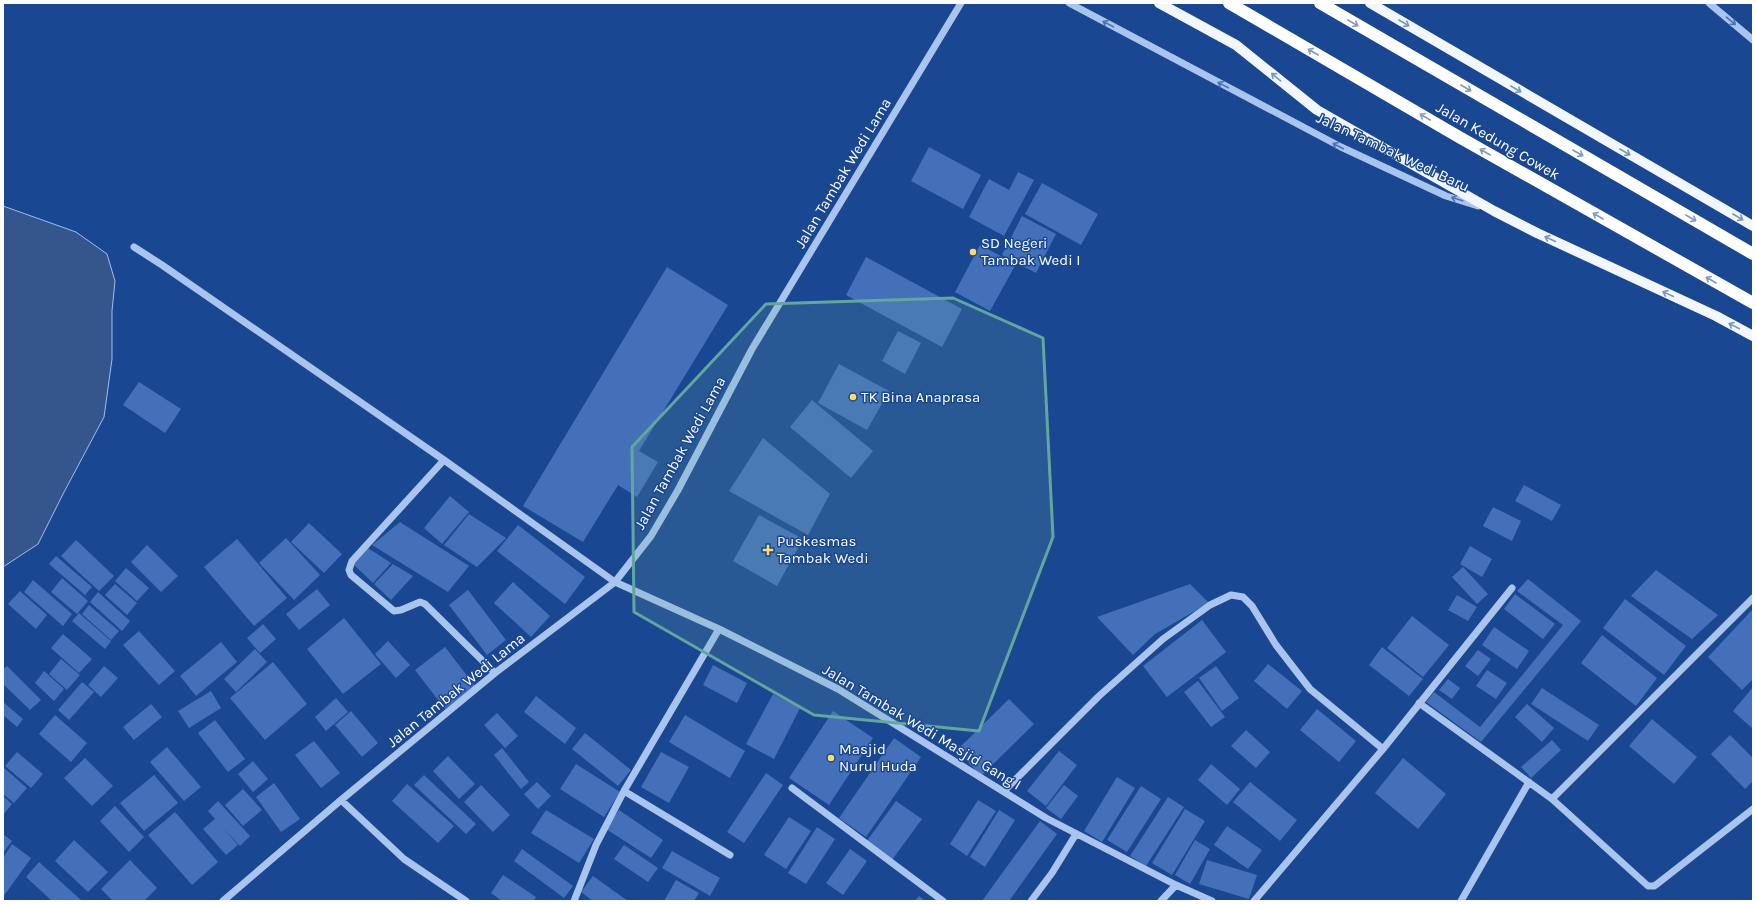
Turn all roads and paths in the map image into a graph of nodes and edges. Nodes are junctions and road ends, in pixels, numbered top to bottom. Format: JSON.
{"nodes":[{"id":1,"x":961,"y":3,"type":"edge"},
{"id":2,"x":1069,"y":3,"type":"edge"},
{"id":3,"x":1159,"y":3,"type":"edge"},
{"id":4,"x":1229,"y":3,"type":"edge"},
{"id":5,"x":1320,"y":3,"type":"edge"},
{"id":6,"x":1370,"y":3,"type":"edge"},
{"id":7,"x":1710,"y":3,"type":"edge"},
{"id":8,"x":1753,"y":40,"type":"edge"},
{"id":9,"x":1494,"y":211,"type":"junction"},
{"id":10,"x":1753,"y":226,"type":"edge"},
{"id":11,"x":134,"y":247,"type":"dead end"},
{"id":12,"x":1753,"y":254,"type":"edge"},
{"id":13,"x":1753,"y":303,"type":"edge"},
{"id":14,"x":1753,"y":336,"type":"edge"},
{"id":15,"x":444,"y":460,"type":"junction"},
{"id":16,"x":615,"y":582,"type":"junction"},
{"id":17,"x":1512,"y":588,"type":"dead end"},
{"id":18,"x":1753,"y":598,"type":"edge"},
{"id":19,"x":719,"y":629,"type":"junction"},
{"id":20,"x":495,"y":673,"type":"junction"},
{"id":21,"x":1419,"y":703,"type":"junction"},
{"id":22,"x":1383,"y":749,"type":"junction"},
{"id":23,"x":1529,"y":782,"type":"junction"},
{"id":24,"x":792,"y":788,"type":"dead end"},
{"id":25,"x":624,"y":791,"type":"junction"},
{"id":26,"x":1004,"y":791,"type":"junction"},
{"id":27,"x":1552,"y":799,"type":"junction"},
{"id":28,"x":341,"y":800,"type":"junction"},
{"id":29,"x":1753,"y":809,"type":"edge"},
{"id":30,"x":1076,"y":834,"type":"junction"},
{"id":31,"x":730,"y":855,"type":"dead end"},
{"id":32,"x":1176,"y":885,"type":"junction"},
{"id":33,"x":223,"y":901,"type":"edge"},
{"id":34,"x":466,"y":901,"type":"edge"},
{"id":35,"x":574,"y":901,"type":"edge"},
{"id":36,"x":943,"y":901,"type":"edge"},
{"id":37,"x":1031,"y":901,"type":"edge"},
{"id":38,"x":1161,"y":901,"type":"edge"},
{"id":39,"x":1212,"y":901,"type":"edge"},
{"id":40,"x":1254,"y":901,"type":"edge"},
{"id":41,"x":1461,"y":901,"type":"edge"}],
"edges":[{"from":1,"to":16,"type":"street","name":"Jalan Tambak Wedi Lama"},
{"from":9,"to":2,"type":"street","name":"Jalan Tambak Wedi Baru","one_way":true},
{"from":9,"to":3,"type":"main road","one_way":true},
{"from":13,"to":4,"type":"highway","name":"Jalan Kedung Cowek","one_way":true},
{"from":5,"to":12,"type":"highway","name":"Jalan Kedung Cowek","one_way":true},
{"from":6,"to":10,"type":"main road","one_way":true},
{"from":7,"to":8,"type":"street","one_way":true},
{"from":14,"to":9,"type":"main road","name":"Jalan Tambak Wedi Baru","one_way":true},
{"from":11,"to":15,"type":"street","name":"Jalan Tambak Wedi Masjid Gang I"},
{"from":15,"to":16,"type":"street","name":"Jalan Tambak Wedi Masjid Gang I"},
{"from":15,"to":20,"type":"street"},
{"from":16,"to":19,"type":"street","name":"Jalan Tambak Wedi Masjid Gang I"},
{"from":16,"to":20,"type":"street","name":"Jalan Tambak Wedi Lama"},
{"from":17,"to":21,"type":"street"},
{"from":18,"to":27,"type":"street"},
{"from":19,"to":25,"type":"street"},
{"from":19,"to":26,"type":"street","name":"Jalan Tambak Wedi Masjid Gang I"},
{"from":20,"to":28,"type":"street","name":"Jalan Tambak Wedi Lama"},
{"from":21,"to":22,"type":"street"},
{"from":21,"to":23,"type":"street"},
{"from":22,"to":26,"type":"street"},
{"from":22,"to":40,"type":"street"},
{"from":23,"to":27,"type":"street"},
{"from":23,"to":41,"type":"street"},
{"from":24,"to":36,"type":"street"},
{"from":25,"to":31,"type":"street"},
{"from":25,"to":35,"type":"street"},
{"from":26,"to":30,"type":"street","name":"Jalan Tambak Wedi Masjid Gang I"},
{"from":27,"to":29,"type":"street"},
{"from":28,"to":33,"type":"street","name":"Jalan Tambak Wedi Lama"},
{"from":28,"to":34,"type":"street"},
{"from":30,"to":32,"type":"street","name":"Jalan Tambak Wedi Masjid Gang I"},
{"from":30,"to":37,"type":"street"},
{"from":32,"to":38,"type":"street"},
{"from":32,"to":39,"type":"street","name":"Jalan Tambak Wedi Masjid Gang I"}]}
